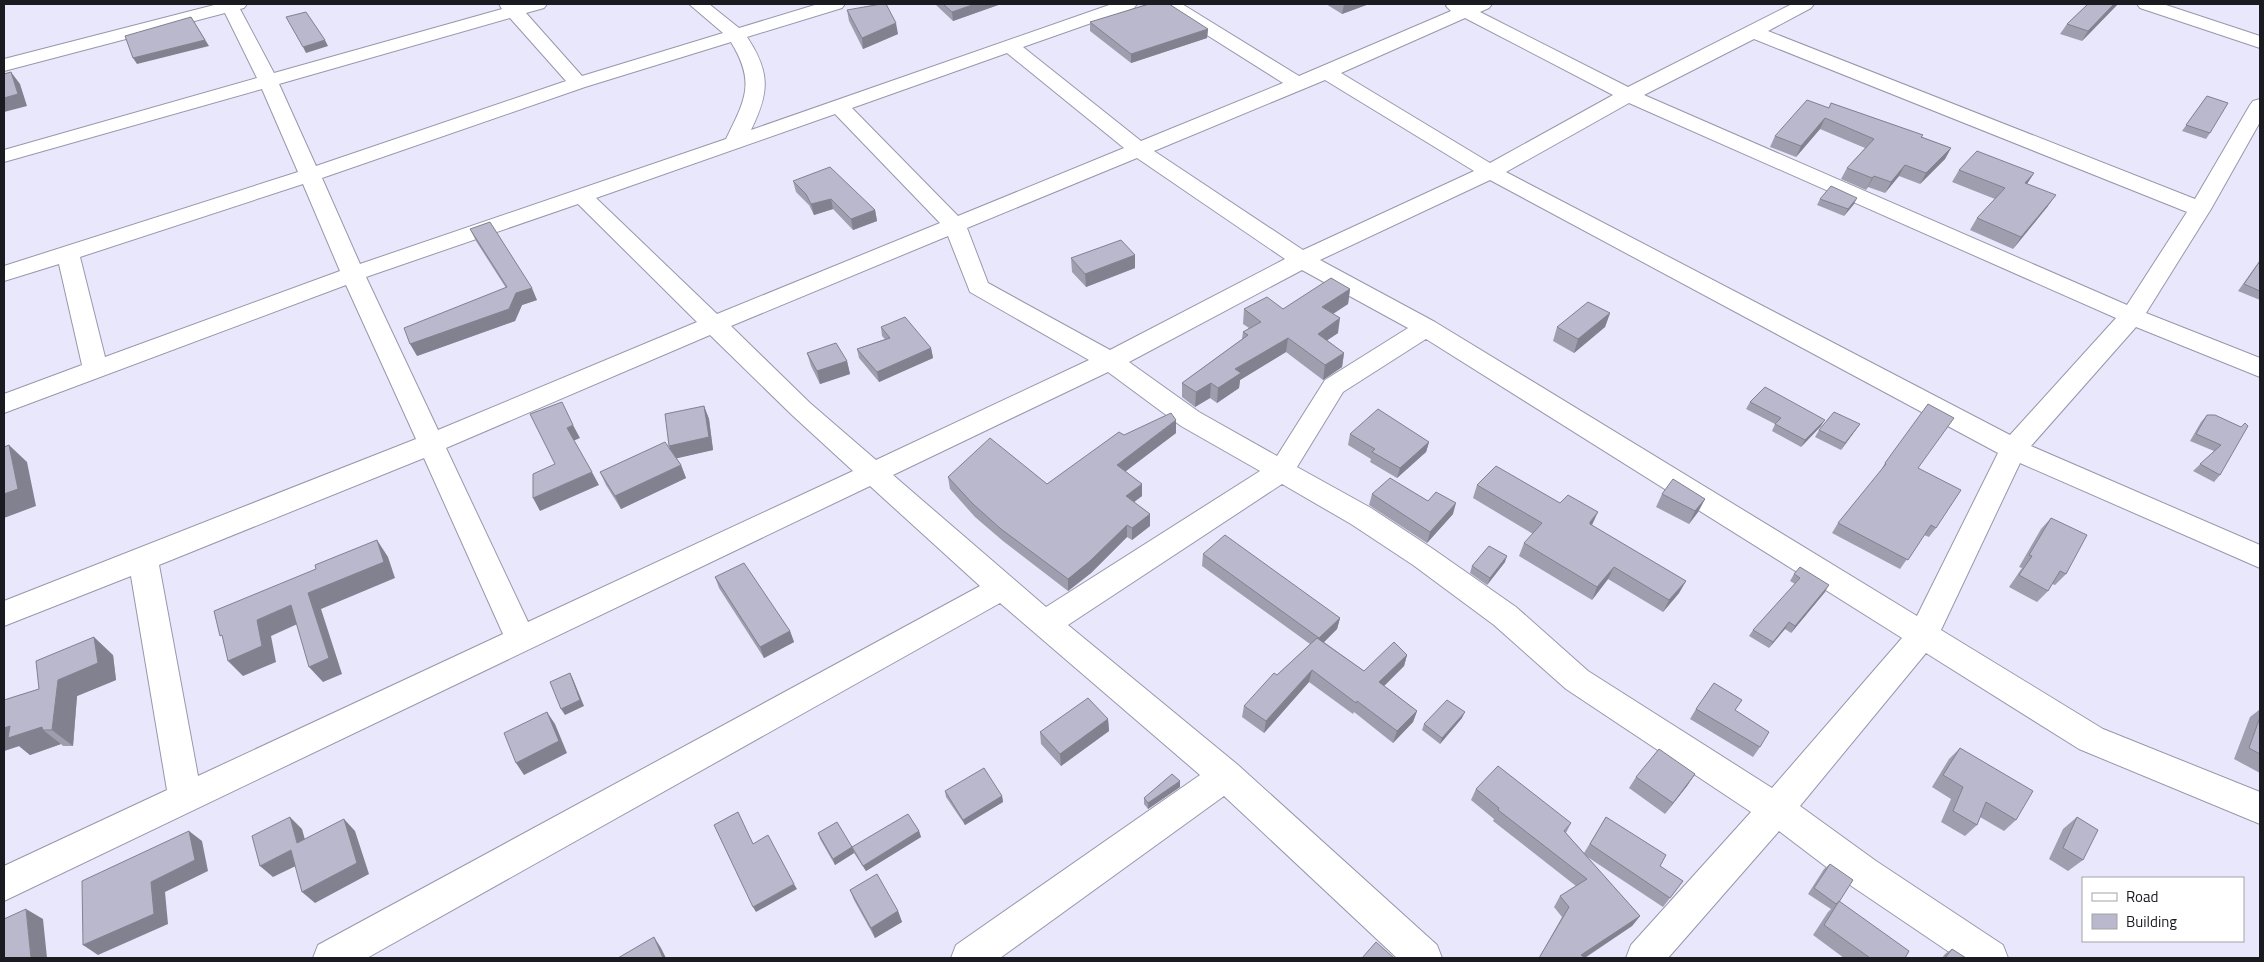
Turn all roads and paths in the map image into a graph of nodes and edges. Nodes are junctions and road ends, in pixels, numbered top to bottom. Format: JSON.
{"nodes":[{"id":1,"x":538,"y":4,"type":"edge"},
{"id":2,"x":698,"y":4,"type":"edge"},
{"id":3,"x":836,"y":4,"type":"edge"},
{"id":4,"x":1128,"y":4,"type":"edge"},
{"id":5,"x":1170,"y":4,"type":"edge"},
{"id":6,"x":1804,"y":4,"type":"edge"},
{"id":7,"x":2146,"y":4,"type":"edge"},
{"id":8,"x":232,"y":5,"type":"edge"},
{"id":9,"x":1466,"y":6,"type":"edge"},
{"id":10,"x":511,"y":7,"type":"edge"},
{"id":11,"x":1753,"y":32,"type":"junction"},
{"id":12,"x":735,"y":34,"type":"junction"},
{"id":13,"x":2260,"y":42,"type":"edge"},
{"id":14,"x":1010,"y":46,"type":"junction"},
{"id":15,"x":5,"y":59,"type":"edge"},
{"id":16,"x":1326,"y":72,"type":"junction"},
{"id":17,"x":268,"y":80,"type":"junction"},
{"id":18,"x":578,"y":83,"type":"junction"},
{"id":19,"x":1298,"y":84,"type":"junction"},
{"id":20,"x":1628,"y":95,"type":"junction"},
{"id":21,"x":2260,"y":105,"type":"edge"},
{"id":22,"x":838,"y":106,"type":"junction"},
{"id":23,"x":735,"y":143,"type":"junction"},
{"id":24,"x":1139,"y":150,"type":"junction"},
{"id":25,"x":4,"y":156,"type":"edge"},
{"id":26,"x":1490,"y":172,"type":"junction"},
{"id":27,"x":309,"y":175,"type":"junction"},
{"id":28,"x":581,"y":195,"type":"junction"},
{"id":29,"x":2200,"y":209,"type":"junction"},
{"id":30,"x":955,"y":226,"type":"junction"},
{"id":31,"x":68,"y":253,"type":"junction"},
{"id":32,"x":1302,"y":260,"type":"junction"},
{"id":33,"x":4,"y":274,"type":"edge"},
{"id":34,"x":352,"y":274,"type":"junction"},
{"id":35,"x":2132,"y":316,"type":"junction"},
{"id":36,"x":712,"y":325,"type":"junction"},
{"id":37,"x":1426,"y":328,"type":"junction"},
{"id":38,"x":1110,"y":361,"type":"junction"},
{"id":39,"x":2260,"y":368,"type":"edge"},
{"id":40,"x":96,"y":370,"type":"junction"},
{"id":41,"x":4,"y":404,"type":"edge"},
{"id":42,"x":431,"y":444,"type":"junction"},
{"id":43,"x":2014,"y":450,"type":"junction"},
{"id":44,"x":1281,"y":471,"type":"junction"},
{"id":45,"x":873,"y":472,"type":"junction"},
{"id":46,"x":2260,"y":557,"type":"edge"},
{"id":47,"x":143,"y":558,"type":"junction"},
{"id":48,"x":1002,"y":588,"type":"junction"},
{"id":49,"x":4,"y":614,"type":"edge"},
{"id":50,"x":1044,"y":624,"type":"junction"},
{"id":51,"x":1923,"y":635,"type":"junction"},
{"id":52,"x":522,"y":640,"type":"junction"},
{"id":53,"x":1226,"y":776,"type":"junction"},
{"id":54,"x":186,"y":798,"type":"junction"},
{"id":55,"x":2260,"y":808,"type":"edge"},
{"id":56,"x":1776,"y":809,"type":"junction"},
{"id":57,"x":4,"y":884,"type":"edge"},
{"id":58,"x":332,"y":958,"type":"edge"},
{"id":59,"x":970,"y":958,"type":"edge"},
{"id":60,"x":1424,"y":958,"type":"edge"},
{"id":61,"x":1644,"y":958,"type":"edge"},
{"id":62,"x":1990,"y":958,"type":"edge"}],
"edges":[{"from":1,"to":10,"type":"street"},
{"from":2,"to":12,"type":"street"},
{"from":3,"to":12,"type":"street"},
{"from":4,"to":14,"type":"street"},
{"from":5,"to":19,"type":"street"},
{"from":6,"to":11,"type":"street"},
{"from":7,"to":13,"type":"street"},
{"from":8,"to":15,"type":"street"},
{"from":8,"to":17,"type":"street"},
{"from":9,"to":16,"type":"street"},
{"from":9,"to":20,"type":"street"},
{"from":10,"to":17,"type":"street"},
{"from":10,"to":18,"type":"street"},
{"from":11,"to":20,"type":"street"},
{"from":11,"to":29,"type":"street"},
{"from":12,"to":18,"type":"street"},
{"from":12,"to":23,"type":"street"},
{"from":14,"to":22,"type":"street"},
{"from":14,"to":24,"type":"street"},
{"from":16,"to":19,"type":"street"},
{"from":16,"to":26,"type":"street"},
{"from":17,"to":25,"type":"street"},
{"from":17,"to":27,"type":"street"},
{"from":18,"to":27,"type":"street"},
{"from":19,"to":24,"type":"street"},
{"from":20,"to":26,"type":"street"},
{"from":20,"to":35,"type":"street"},
{"from":21,"to":29,"type":"street"},
{"from":22,"to":23,"type":"street"},
{"from":22,"to":30,"type":"street"},
{"from":23,"to":28,"type":"street"},
{"from":24,"to":30,"type":"street"},
{"from":24,"to":32,"type":"street"},
{"from":26,"to":32,"type":"street"},
{"from":26,"to":43,"type":"street"},
{"from":27,"to":31,"type":"street"},
{"from":27,"to":34,"type":"street"},
{"from":28,"to":34,"type":"street"},
{"from":28,"to":36,"type":"street"},
{"from":29,"to":35,"type":"street"},
{"from":30,"to":36,"type":"street"},
{"from":30,"to":38,"type":"street"},
{"from":31,"to":33,"type":"street"},
{"from":31,"to":40,"type":"street"},
{"from":32,"to":37,"type":"street"},
{"from":32,"to":38,"type":"street"},
{"from":34,"to":40,"type":"street"},
{"from":34,"to":42,"type":"street"},
{"from":35,"to":39,"type":"street"},
{"from":35,"to":43,"type":"street"},
{"from":36,"to":42,"type":"street"},
{"from":36,"to":45,"type":"street"},
{"from":37,"to":44,"type":"street"},
{"from":37,"to":51,"type":"street"},
{"from":38,"to":44,"type":"street"},
{"from":38,"to":45,"type":"street"},
{"from":40,"to":41,"type":"street"},
{"from":42,"to":47,"type":"street"},
{"from":42,"to":52,"type":"street"},
{"from":43,"to":46,"type":"street"},
{"from":43,"to":51,"type":"street"},
{"from":44,"to":50,"type":"street"},
{"from":44,"to":56,"type":"street"},
{"from":45,"to":48,"type":"street"},
{"from":45,"to":52,"type":"street"},
{"from":47,"to":49,"type":"street"},
{"from":47,"to":54,"type":"street"},
{"from":48,"to":50,"type":"street"},
{"from":48,"to":58,"type":"street"},
{"from":50,"to":53,"type":"street"},
{"from":51,"to":55,"type":"street"},
{"from":51,"to":56,"type":"street"},
{"from":52,"to":54,"type":"street"},
{"from":53,"to":59,"type":"street"},
{"from":53,"to":60,"type":"street"},
{"from":54,"to":57,"type":"street"},
{"from":56,"to":61,"type":"street"},
{"from":56,"to":62,"type":"street"}]}
